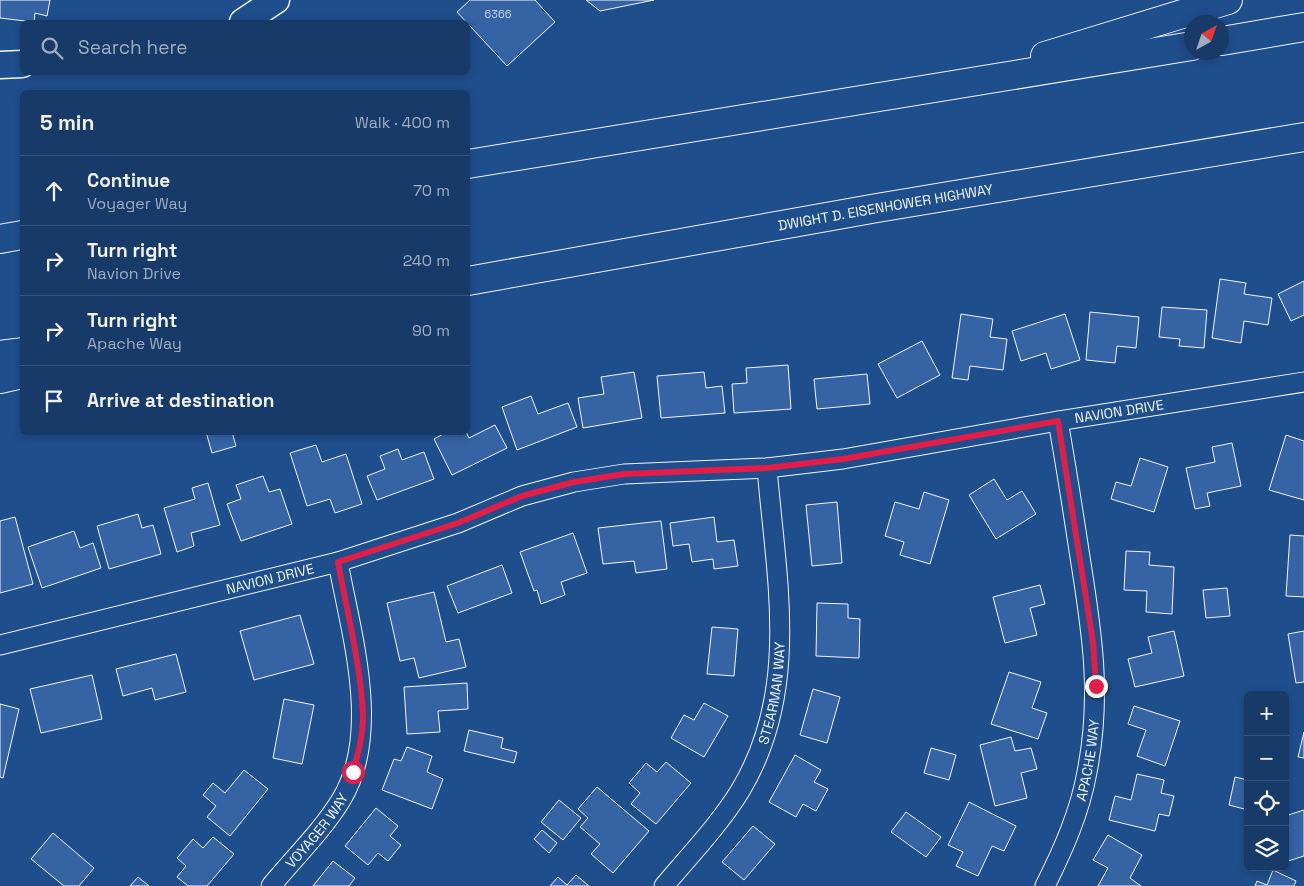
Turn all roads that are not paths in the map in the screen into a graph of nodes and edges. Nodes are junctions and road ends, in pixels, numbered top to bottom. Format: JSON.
{"nodes":[{"id":1,"x":276,"y":0,"type":"edge"},
{"id":2,"x":1228,"y":0,"type":"edge"},
{"id":3,"x":246,"y":20,"type":"edge"},
{"id":4,"x":1304,"y":27,"type":"edge"},
{"id":5,"x":1229,"y":40,"type":"edge"},
{"id":6,"x":1184,"y":47,"type":"edge"},
{"id":7,"x":20,"y":64,"type":"edge"},
{"id":8,"x":0,"y":65,"type":"edge"},
{"id":9,"x":941,"y":89,"type":"junction"},
{"id":10,"x":1304,"y":137,"type":"edge"},
{"id":11,"x":1304,"y":153,"type":"edge"},
{"id":12,"x":470,"y":164,"type":"edge"},
{"id":13,"x":1101,"y":171,"type":"junction"},
{"id":14,"x":20,"y":235,"type":"edge"},
{"id":15,"x":0,"y":238,"type":"edge"},
{"id":16,"x":470,"y":281,"type":"edge"},
{"id":17,"x":20,"y":352,"type":"edge"},
{"id":18,"x":0,"y":355,"type":"edge"},
{"id":19,"x":20,"y":374,"type":"edge"},
{"id":20,"x":0,"y":379,"type":"edge"},
{"id":21,"x":1304,"y":382,"type":"edge"},
{"id":22,"x":1058,"y":421,"type":"junction"},
{"id":23,"x":767,"y":468,"type":"junction"},
{"id":24,"x":338,"y":562,"type":"junction"},
{"id":25,"x":0,"y":645,"type":"edge"},
{"id":26,"x":272,"y":886,"type":"edge"},
{"id":27,"x":664,"y":886,"type":"edge"},
{"id":28,"x":1046,"y":886,"type":"edge"}],
"edges":[{"from":1,"to":3,"type":"street"},
{"from":2,"to":9,"type":"highway"},
{"from":4,"to":5,"type":"highway"},
{"from":6,"to":9,"type":"highway"},
{"from":7,"to":8,"type":"street"},
{"from":9,"to":12,"type":"highway"},
{"from":10,"to":13,"type":"highway","name":"DWIGHT D. EISENHOWER HIGHWAY"},
{"from":11,"to":13,"type":"highway"},
{"from":13,"to":16,"type":"highway","name":"DWIGHT D. EISENHOWER HIGHWAY"},
{"from":14,"to":15,"type":"highway"},
{"from":17,"to":18,"type":"highway"},
{"from":19,"to":20,"type":"highway"},
{"from":21,"to":22,"type":"street","name":"NAVION DRIVE"},
{"from":22,"to":23,"type":"street","name":"NAVION DRIVE"},
{"from":22,"to":28,"type":"street","name":"APACHE WAY"},
{"from":23,"to":24,"type":"street","name":"NAVION DRIVE"},
{"from":23,"to":27,"type":"street","name":"STEARMAN WAY"},
{"from":24,"to":25,"type":"street","name":"NAVION DRIVE"},
{"from":24,"to":26,"type":"street","name":"VOYAGER WAY"}]}
